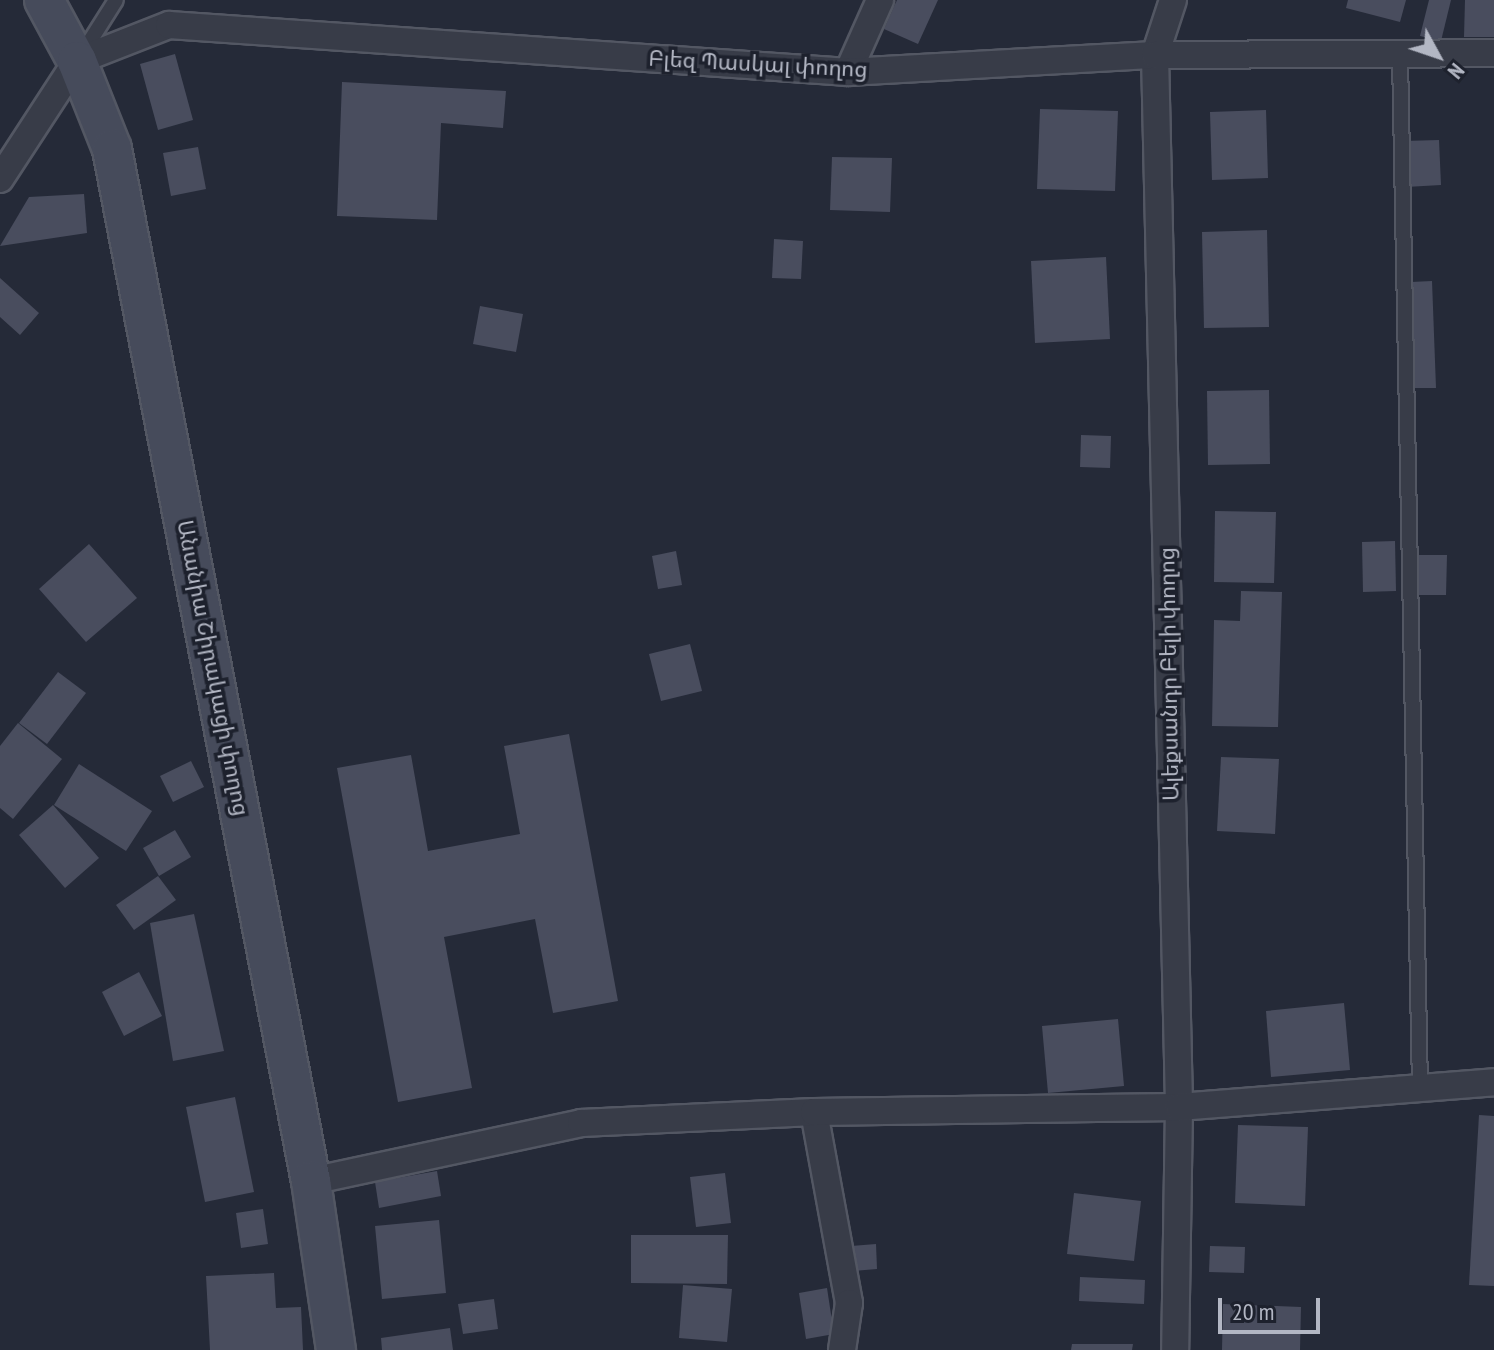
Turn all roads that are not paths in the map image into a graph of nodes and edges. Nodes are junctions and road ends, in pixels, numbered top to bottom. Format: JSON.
{"nodes":[{"id":1,"x":44,"y":0,"type":"edge"},
{"id":2,"x":116,"y":0,"type":"edge"},
{"id":3,"x":880,"y":0,"type":"edge"},
{"id":4,"x":1173,"y":0,"type":"edge"},
{"id":5,"x":1494,"y":53,"type":"edge"},
{"id":6,"x":1155,"y":55,"type":"junction"},
{"id":7,"x":1400,"y":56,"type":"junction"},
{"id":8,"x":77,"y":61,"type":"junction"},
{"id":9,"x":848,"y":72,"type":"junction"},
{"id":10,"x":0,"y":179,"type":"edge"},
{"id":11,"x":1494,"y":1082,"type":"edge"},
{"id":12,"x":1420,"y":1090,"type":"junction"},
{"id":13,"x":1179,"y":1107,"type":"junction"},
{"id":14,"x":814,"y":1112,"type":"junction"},
{"id":15,"x":311,"y":1181,"type":"junction"},
{"id":16,"x":336,"y":1350,"type":"edge"},
{"id":17,"x":842,"y":1350,"type":"edge"},
{"id":18,"x":1175,"y":1350,"type":"edge"}],
"edges":[{"from":1,"to":8,"type":"main road","name":"Անանիա Շիրակացի փողոց"},
{"from":2,"to":8,"type":"lane"},
{"from":3,"to":9,"type":"street"},
{"from":4,"to":6,"type":"street","name":"Ալեքսանդր Բելի փողոց"},
{"from":5,"to":7,"type":"street","name":"Բլեզ Պասկալ փողոց"},
{"from":6,"to":7,"type":"street","name":"Բլեզ Պասկալ փողոց"},
{"from":6,"to":9,"type":"street","name":"Բլեզ Պասկալ փողոց"},
{"from":6,"to":13,"type":"street","name":"Ալեքսանդր Բելի փողոց"},
{"from":7,"to":12,"type":"lane"},
{"from":8,"to":9,"type":"street","name":"Բլեզ Պասկալ փողոց"},
{"from":8,"to":10,"type":"street"},
{"from":8,"to":15,"type":"main road","name":"Անանիա Շիրակացի փողոց"},
{"from":11,"to":12,"type":"street"},
{"from":12,"to":13,"type":"street"},
{"from":13,"to":14,"type":"street"},
{"from":13,"to":18,"type":"street","name":"Ալեքսանդր Բելի փողոց"},
{"from":14,"to":15,"type":"street"},
{"from":14,"to":17,"type":"street"},
{"from":15,"to":16,"type":"main road","name":"Անանիա Շիրակացի փողոց"}]}
